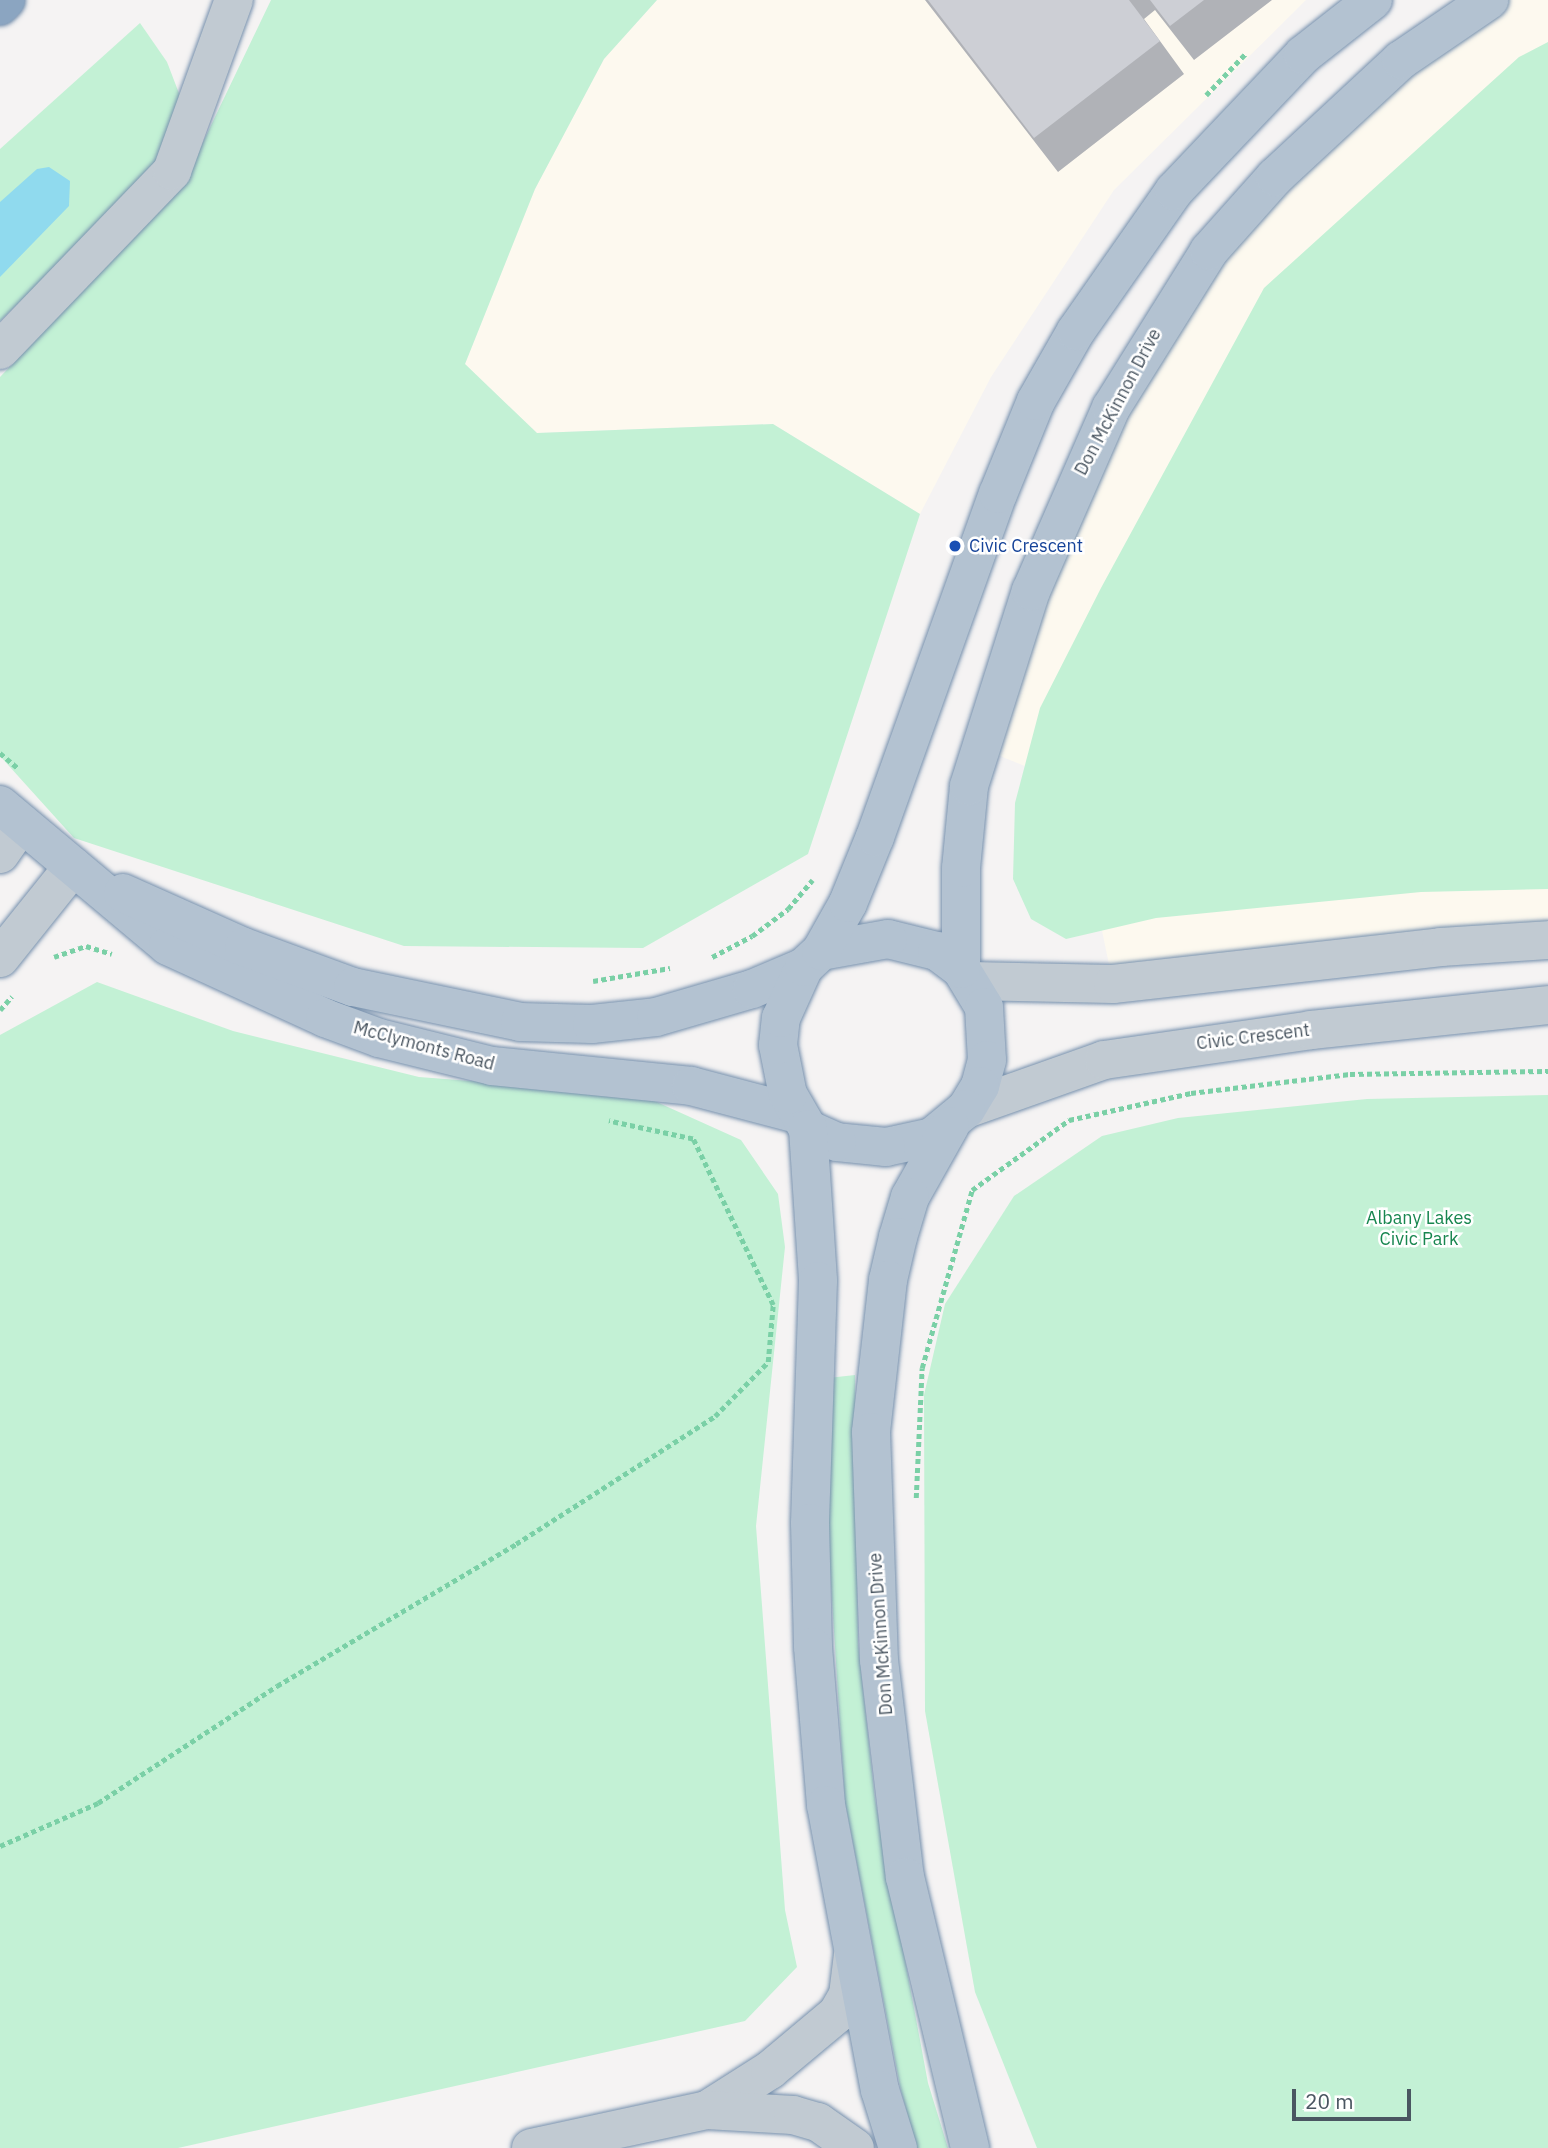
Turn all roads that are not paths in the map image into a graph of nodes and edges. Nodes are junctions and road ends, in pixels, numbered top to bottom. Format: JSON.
{"nodes":[{"id":1,"x":6,"y":0,"type":"edge"},
{"id":2,"x":234,"y":0,"type":"edge"},
{"id":3,"x":1373,"y":0,"type":"edge"},
{"id":4,"x":1489,"y":0,"type":"edge"},
{"id":5,"x":0,"y":6,"type":"edge"},
{"id":6,"x":0,"y":350,"type":"edge"},
{"id":7,"x":7,"y":828,"type":"edge"},
{"id":8,"x":81,"y":873,"type":"junction"},
{"id":9,"x":1548,"y":940,"type":"edge"},
{"id":10,"x":0,"y":958,"type":"edge"},
{"id":11,"x":812,"y":959,"type":"junction"},
{"id":12,"x":965,"y":975,"type":"junction"},
{"id":13,"x":1548,"y":1005,"type":"edge"},
{"id":14,"x":958,"y":1117,"type":"junction"},
{"id":15,"x":802,"y":1121,"type":"junction"},
{"id":16,"x":853,"y":1954,"type":"junction"},
{"id":17,"x":707,"y":2110,"type":"junction"},
{"id":18,"x":531,"y":2148,"type":"edge"},
{"id":19,"x":855,"y":2148,"type":"edge"},
{"id":20,"x":898,"y":2148,"type":"edge"},
{"id":21,"x":970,"y":2148,"type":"edge"}],
"edges":[{"from":1,"to":5,"type":"highway"},
{"from":2,"to":6,"type":"street"},
{"from":3,"to":11,"type":"main road"},
{"from":4,"to":12,"type":"main road","name":"Don McKinnon Drive"},
{"from":7,"to":8,"type":"main road","name":"McClymonts Road"},
{"from":8,"to":10,"type":"street"},
{"from":8,"to":11,"type":"main road","name":"McClymonts Road"},
{"from":8,"to":15,"type":"main road","name":"McClymonts Road"},
{"from":9,"to":12,"type":"street"},
{"from":11,"to":12,"type":"main road"},
{"from":11,"to":15,"type":"main road"},
{"from":12,"to":14,"type":"main road"},
{"from":13,"to":14,"type":"street","name":"Civic Crescent"},
{"from":14,"to":15,"type":"main road"},
{"from":14,"to":21,"type":"main road","name":"Don McKinnon Drive"},
{"from":15,"to":16,"type":"main road"},
{"from":16,"to":17,"type":"street"},
{"from":16,"to":20,"type":"main road"},
{"from":17,"to":18,"type":"street"},
{"from":17,"to":19,"type":"street"}]}
